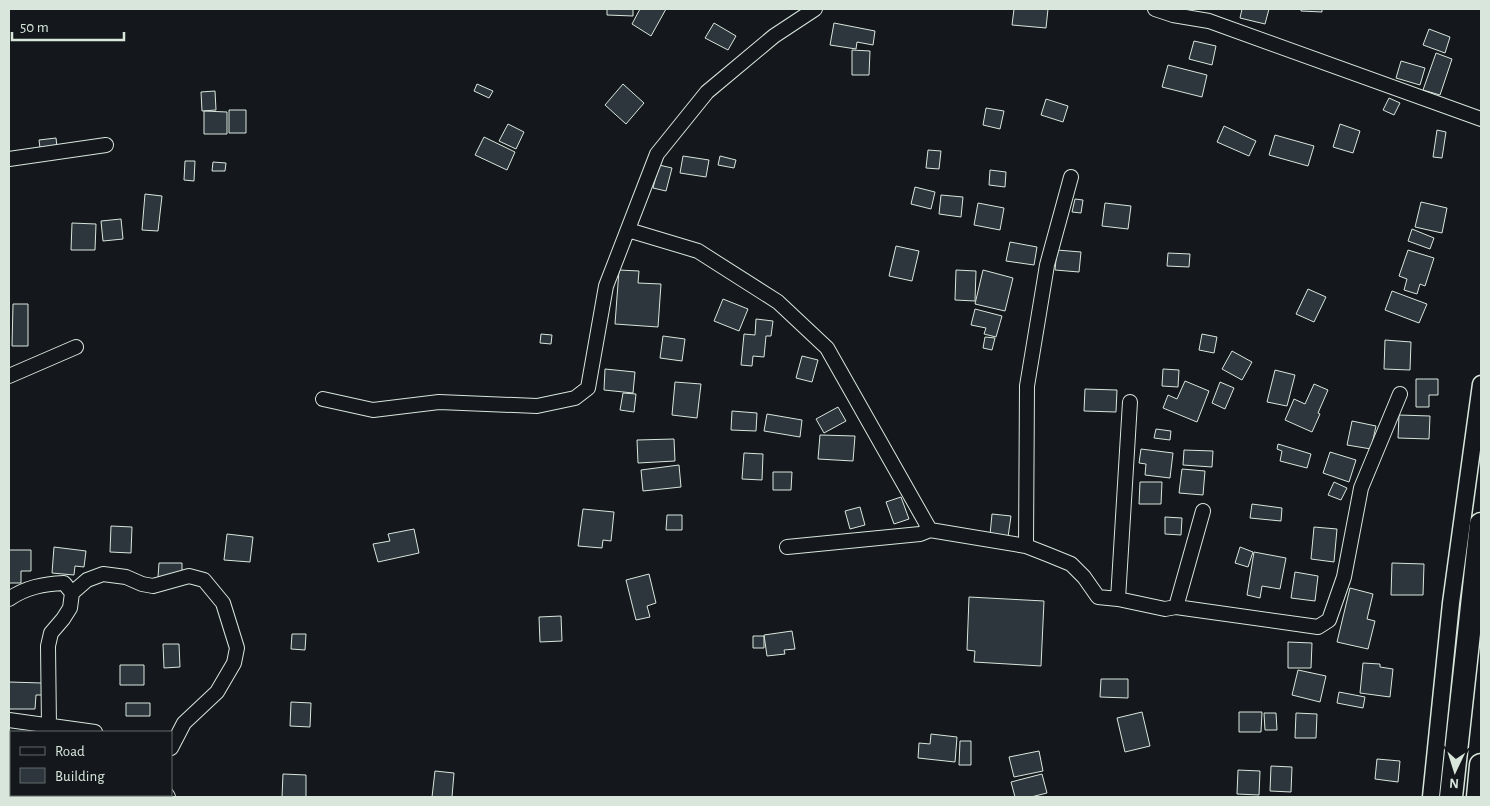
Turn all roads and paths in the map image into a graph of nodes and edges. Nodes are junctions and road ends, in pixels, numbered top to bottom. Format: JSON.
{"nodes":[{"id":1,"x":815,"y":9,"type":"edge"},
{"id":2,"x":1155,"y":9,"type":"edge"},
{"id":3,"x":1481,"y":119,"type":"edge"},
{"id":4,"x":106,"y":145,"type":"dead end"},
{"id":5,"x":9,"y":159,"type":"edge"},
{"id":6,"x":1071,"y":177,"type":"dead end"},
{"id":7,"x":628,"y":230,"type":"junction"},
{"id":8,"x":76,"y":347,"type":"dead end"},
{"id":9,"x":9,"y":376,"type":"edge"},
{"id":10,"x":1481,"y":384,"type":"edge"},
{"id":11,"x":1400,"y":394,"type":"dead end"},
{"id":12,"x":323,"y":399,"type":"dead end"},
{"id":13,"x":1130,"y":402,"type":"dead end"},
{"id":14,"x":1204,"y":511,"type":"dead end"},
{"id":15,"x":1481,"y":524,"type":"edge"},
{"id":16,"x":930,"y":530,"type":"junction"},
{"id":17,"x":1026,"y":546,"type":"junction"},
{"id":18,"x":788,"y":547,"type":"dead end"},
{"id":19,"x":72,"y":593,"type":"junction"},
{"id":20,"x":9,"y":599,"type":"edge"},
{"id":21,"x":1118,"y":599,"type":"junction"},
{"id":22,"x":1176,"y":607,"type":"junction"},
{"id":23,"x":9,"y":720,"type":"edge"},
{"id":24,"x":49,"y":726,"type":"junction"},
{"id":25,"x":87,"y":731,"type":"edge"},
{"id":26,"x":172,"y":746,"type":"edge"},
{"id":27,"x":1481,"y":765,"type":"edge"},
{"id":28,"x":1431,"y":797,"type":"edge"},
{"id":29,"x":1451,"y":797,"type":"edge"},
{"id":30,"x":1478,"y":797,"type":"edge"}],
"edges":[{"from":1,"to":7,"type":"street"},
{"from":2,"to":3,"type":"street"},
{"from":4,"to":5,"type":"street"},
{"from":6,"to":17,"type":"street"},
{"from":7,"to":12,"type":"street"},
{"from":7,"to":16,"type":"street"},
{"from":8,"to":9,"type":"street"},
{"from":10,"to":28,"type":"street"},
{"from":11,"to":22,"type":"street"},
{"from":13,"to":21,"type":"street"},
{"from":14,"to":22,"type":"street"},
{"from":15,"to":29,"type":"highway"},
{"from":16,"to":17,"type":"street"},
{"from":16,"to":18,"type":"street"},
{"from":17,"to":21,"type":"street"},
{"from":19,"to":20,"type":"street"},
{"from":19,"to":24,"type":"street"},
{"from":19,"to":26,"type":"street"},
{"from":21,"to":22,"type":"street"},
{"from":23,"to":24,"type":"street"},
{"from":24,"to":25,"type":"street"},
{"from":27,"to":30,"type":"highway"}]}
